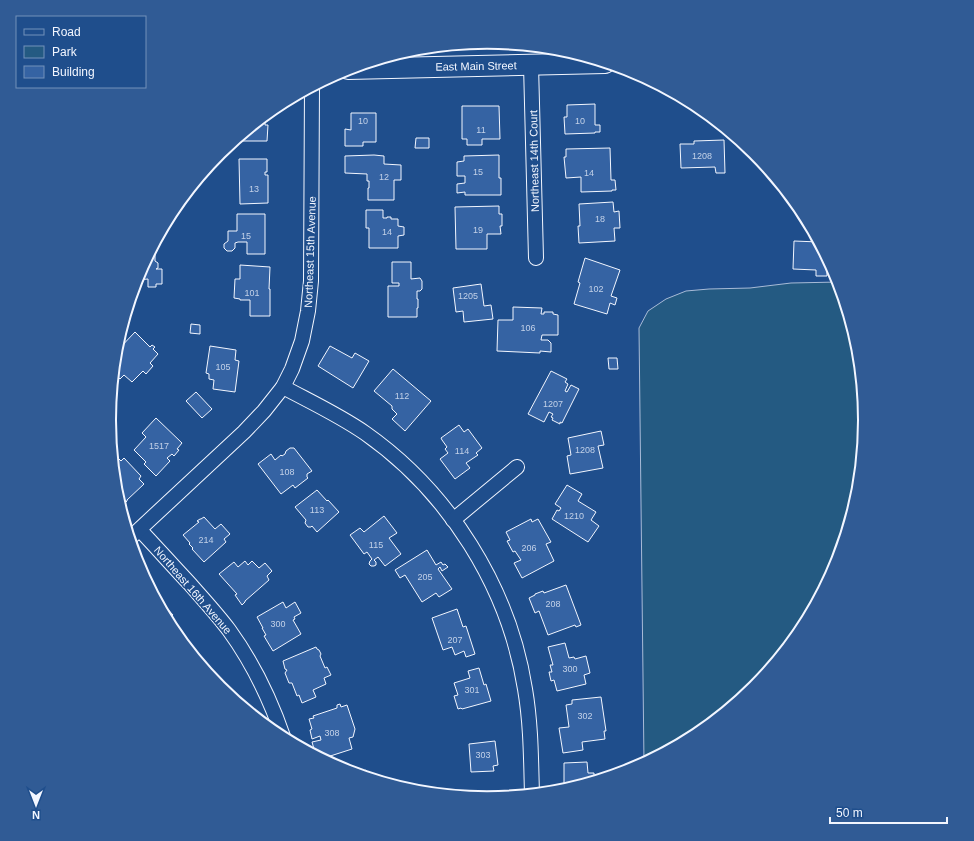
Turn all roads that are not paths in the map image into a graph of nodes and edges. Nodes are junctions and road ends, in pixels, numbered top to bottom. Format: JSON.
{"nodes":[{"id":1,"x":588,"y":63,"type":"edge"},
{"id":2,"x":531,"y":65,"type":"junction"},
{"id":3,"x":370,"y":69,"type":"edge"},
{"id":4,"x":312,"y":93,"type":"edge"},
{"id":5,"x":536,"y":258,"type":"dead end"},
{"id":6,"x":283,"y":387,"type":"junction"},
{"id":7,"x":517,"y":467,"type":"dead end"},
{"id":8,"x":453,"y":520,"type":"junction"},
{"id":9,"x":135,"y":535,"type":"edge"},
{"id":10,"x":280,"y":729,"type":"edge"},
{"id":11,"x":532,"y":789,"type":"edge"}],
"edges":[{"from":1,"to":2,"type":"main road","name":"East Main Street"},
{"from":2,"to":3,"type":"main road","name":"East Main Street"},
{"from":2,"to":5,"type":"street","name":"Northeast 14th Court"},
{"from":4,"to":6,"type":"street","name":"Northeast 15th Avenue"},
{"from":6,"to":8,"type":"street"},
{"from":6,"to":9,"type":"street","name":"Northeast 15th Avenue"},
{"from":7,"to":8,"type":"street"},
{"from":8,"to":11,"type":"street"},
{"from":9,"to":10,"type":"street","name":"Northeast 16th Avenue"}]}
